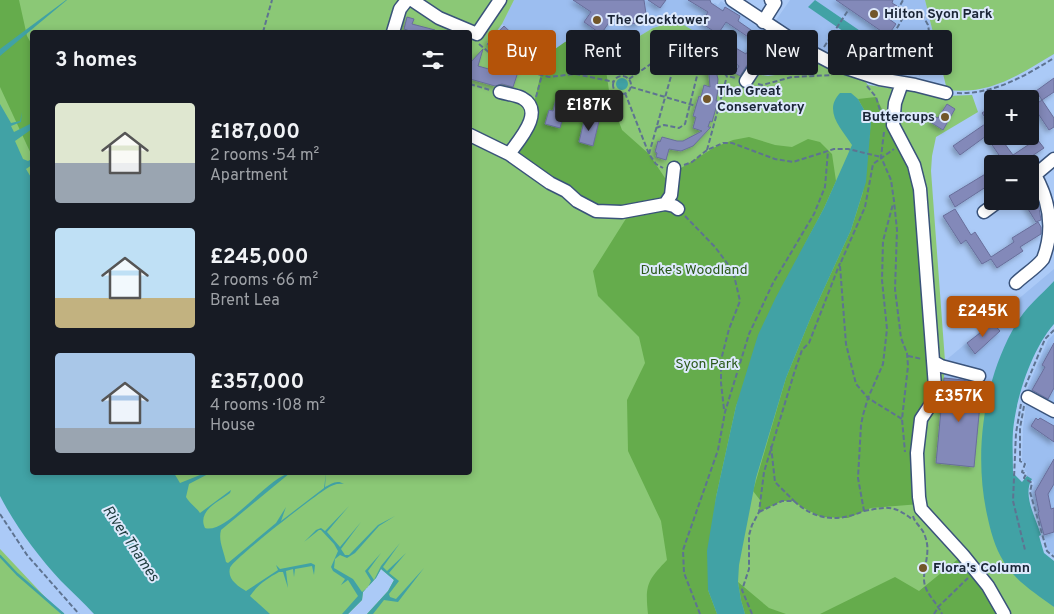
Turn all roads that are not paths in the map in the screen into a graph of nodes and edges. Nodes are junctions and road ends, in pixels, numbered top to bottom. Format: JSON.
{"nodes":[{"id":1,"x":407,"y":0,"type":"edge"},
{"id":2,"x":412,"y":0,"type":"edge"},
{"id":3,"x":500,"y":0,"type":"edge"},
{"id":4,"x":732,"y":0,"type":"edge"},
{"id":5,"x":771,"y":0,"type":"edge"},
{"id":6,"x":763,"y":22,"type":"junction"},
{"id":7,"x":394,"y":30,"type":"edge"},
{"id":8,"x":468,"y":30,"type":"edge"},
{"id":9,"x":776,"y":30,"type":"edge"},
{"id":10,"x":472,"y":32,"type":"edge"},
{"id":11,"x":818,"y":59,"type":"edge"},
{"id":12,"x":750,"y":75,"type":"edge"},
{"id":13,"x":746,"y":81,"type":"road end"},
{"id":14,"x":912,"y":81,"type":"junction"},
{"id":15,"x":500,"y":92,"type":"road end"},
{"id":16,"x":946,"y":93,"type":"dead end"},
{"id":17,"x":472,"y":136,"type":"edge"},
{"id":18,"x":509,"y":154,"type":"junction"},
{"id":19,"x":1054,"y":159,"type":"edge"},
{"id":20,"x":674,"y":168,"type":"road end"},
{"id":21,"x":1039,"y":171,"type":"edge"},
{"id":22,"x":1039,"y":185,"type":"edge"},
{"id":23,"x":665,"y":204,"type":"junction"},
{"id":24,"x":678,"y":209,"type":"road end"},
{"id":25,"x":987,"y":210,"type":"edge"},
{"id":26,"x":984,"y":212,"type":"dead end"},
{"id":27,"x":1016,"y":282,"type":"dead end"},
{"id":28,"x":934,"y":362,"type":"junction"},
{"id":29,"x":979,"y":376,"type":"dead end"},
{"id":30,"x":1025,"y":397,"type":"road end"},
{"id":31,"x":1054,"y":411,"type":"edge"},
{"id":32,"x":1004,"y":614,"type":"edge"}],
"edges":[{"from":1,"to":7,"type":"street"},
{"from":2,"to":8,"type":"street"},
{"from":3,"to":10,"type":"street"},
{"from":4,"to":6,"type":"street"},
{"from":5,"to":6,"type":"street"},
{"from":6,"to":9,"type":"street"},
{"from":11,"to":14,"type":"street"},
{"from":12,"to":13,"type":"street"},
{"from":14,"to":16,"type":"street"},
{"from":14,"to":28,"type":"street"},
{"from":15,"to":18,"type":"street"},
{"from":17,"to":18,"type":"street"},
{"from":18,"to":23,"type":"street"},
{"from":19,"to":21,"type":"street"},
{"from":20,"to":23,"type":"street"},
{"from":22,"to":27,"type":"street"},
{"from":23,"to":24,"type":"street"},
{"from":25,"to":26,"type":"street"},
{"from":28,"to":29,"type":"street"},
{"from":28,"to":32,"type":"street"},
{"from":30,"to":31,"type":"street"}]}
